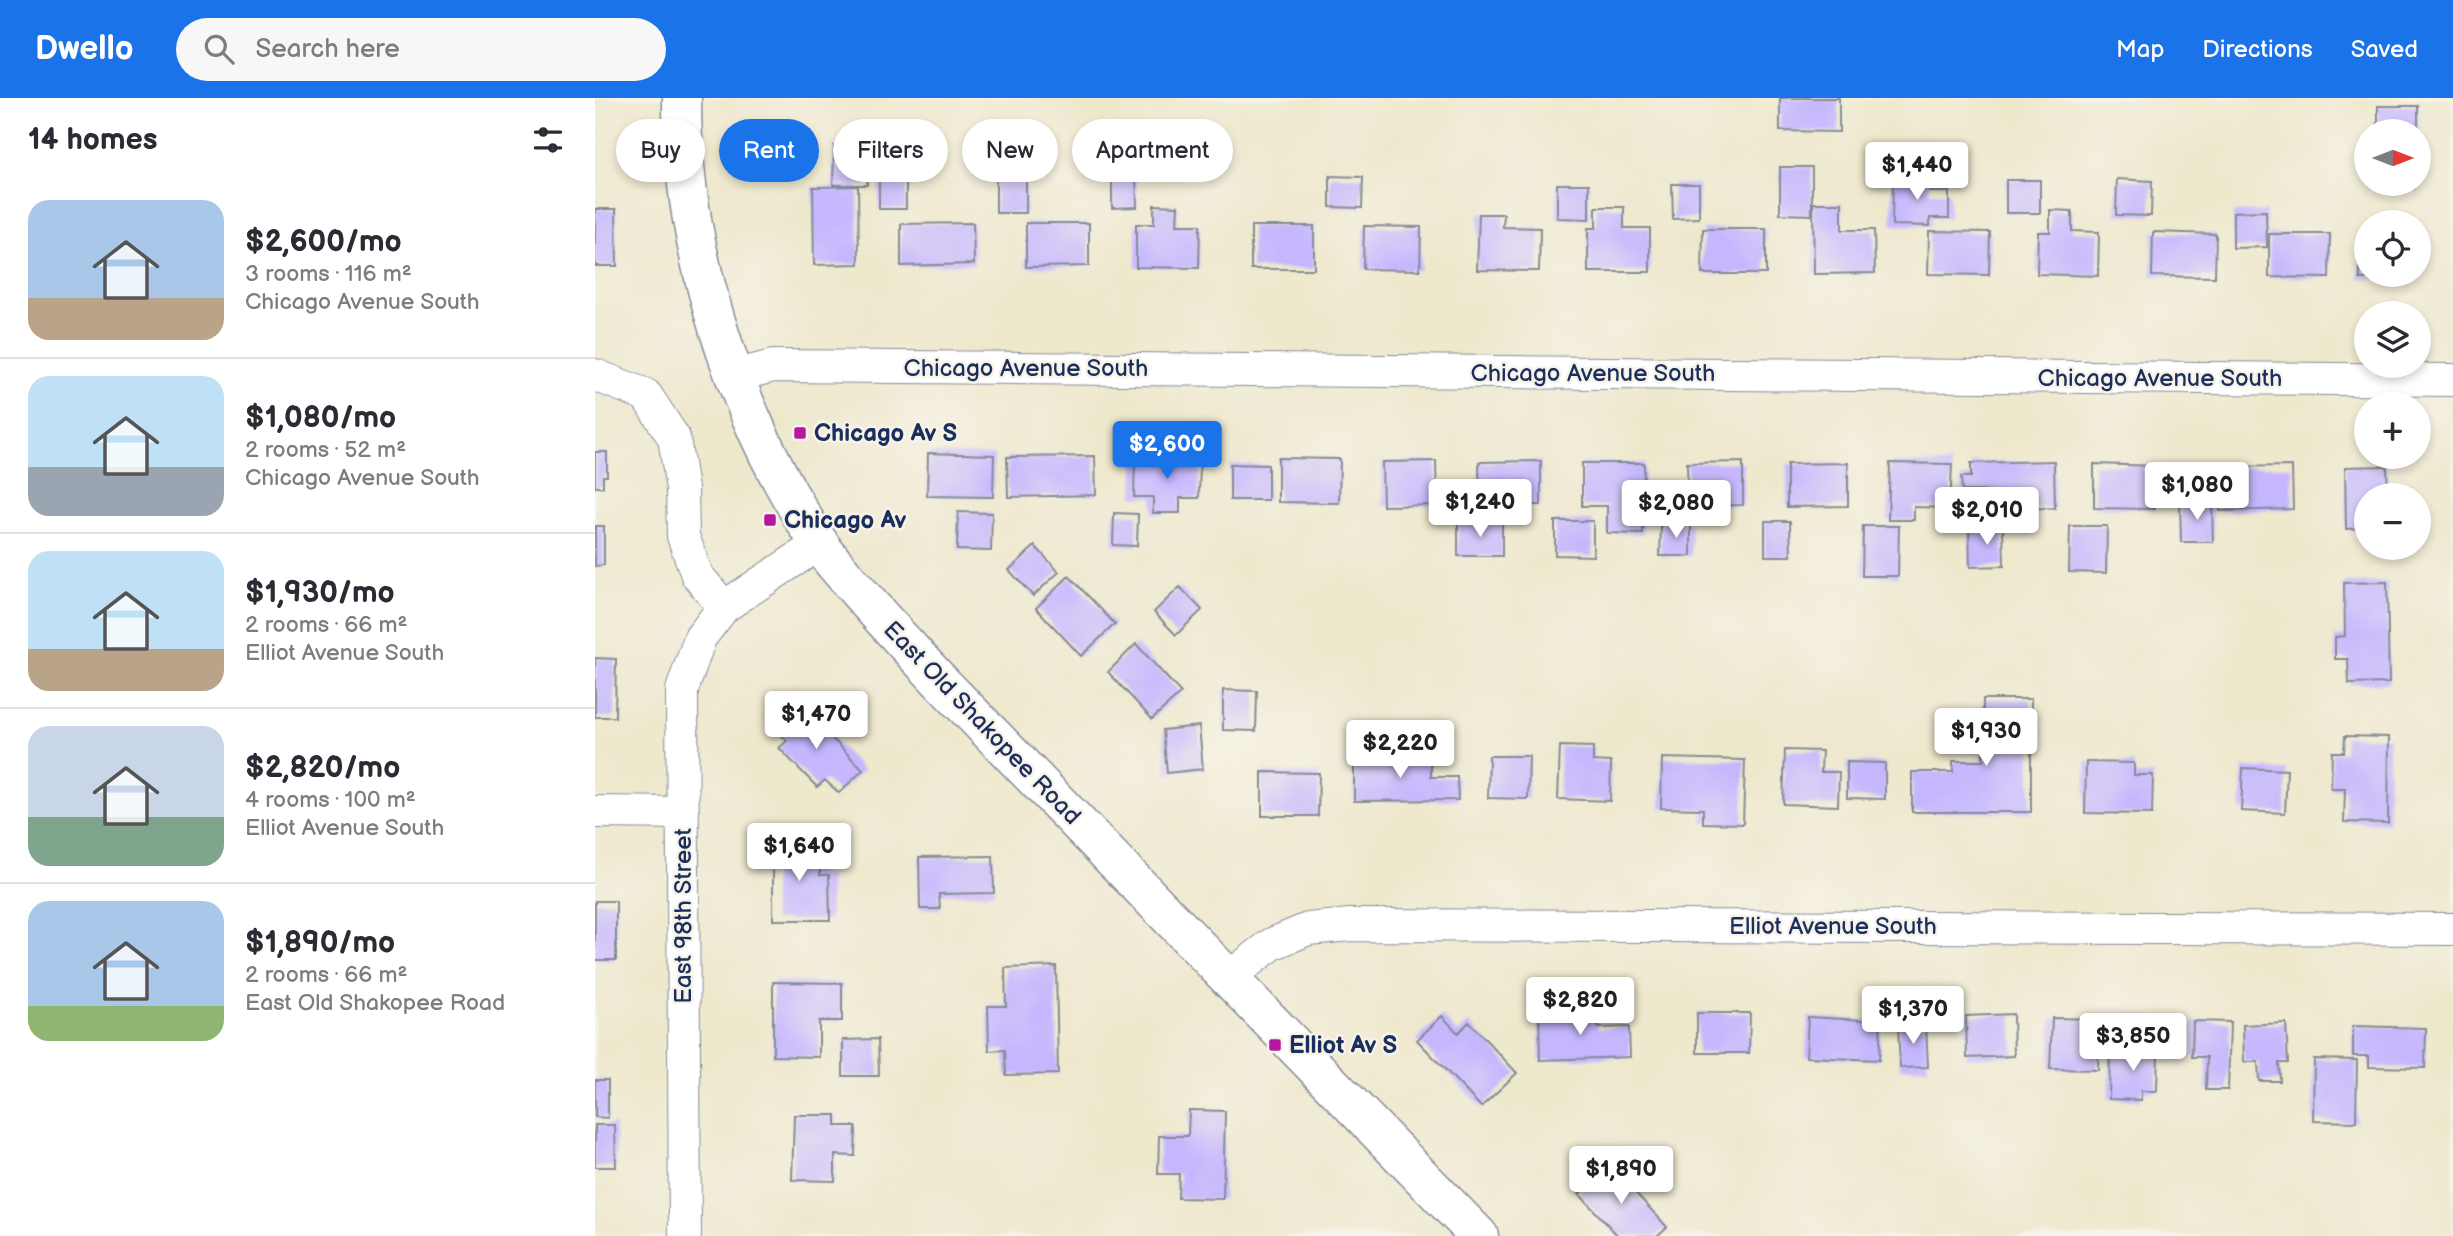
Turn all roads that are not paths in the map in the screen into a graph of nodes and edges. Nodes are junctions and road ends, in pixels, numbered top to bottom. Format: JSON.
{"nodes":[{"id":1,"x":682,"y":98,"type":"edge"},
{"id":2,"x":595,"y":375,"type":"edge"},
{"id":3,"x":734,"y":376,"type":"junction"},
{"id":4,"x":2453,"y":380,"type":"edge"},
{"id":5,"x":819,"y":544,"type":"junction"},
{"id":6,"x":724,"y":607,"type":"junction"},
{"id":7,"x":595,"y":812,"type":"edge"},
{"id":8,"x":683,"y":813,"type":"junction"},
{"id":9,"x":2453,"y":929,"type":"edge"},
{"id":10,"x":1229,"y":978,"type":"junction"},
{"id":11,"x":685,"y":1236,"type":"edge"},
{"id":12,"x":1479,"y":1236,"type":"edge"}],
"edges":[{"from":1,"to":3,"type":"main road","name":"East Old Shakopee Road"},
{"from":2,"to":6,"type":"street"},
{"from":3,"to":4,"type":"street","name":"Chicago Avenue South"},
{"from":3,"to":5,"type":"main road","name":"East Old Shakopee Road"},
{"from":5,"to":6,"type":"street","name":"East 98th Street"},
{"from":5,"to":10,"type":"main road","name":"East Old Shakopee Road"},
{"from":6,"to":8,"type":"street","name":"East 98th Street"},
{"from":7,"to":8,"type":"street"},
{"from":8,"to":11,"type":"street","name":"East 98th Street"},
{"from":9,"to":10,"type":"street","name":"Elliot Avenue South"},
{"from":10,"to":12,"type":"main road","name":"East Old Shakopee Road"}]}
